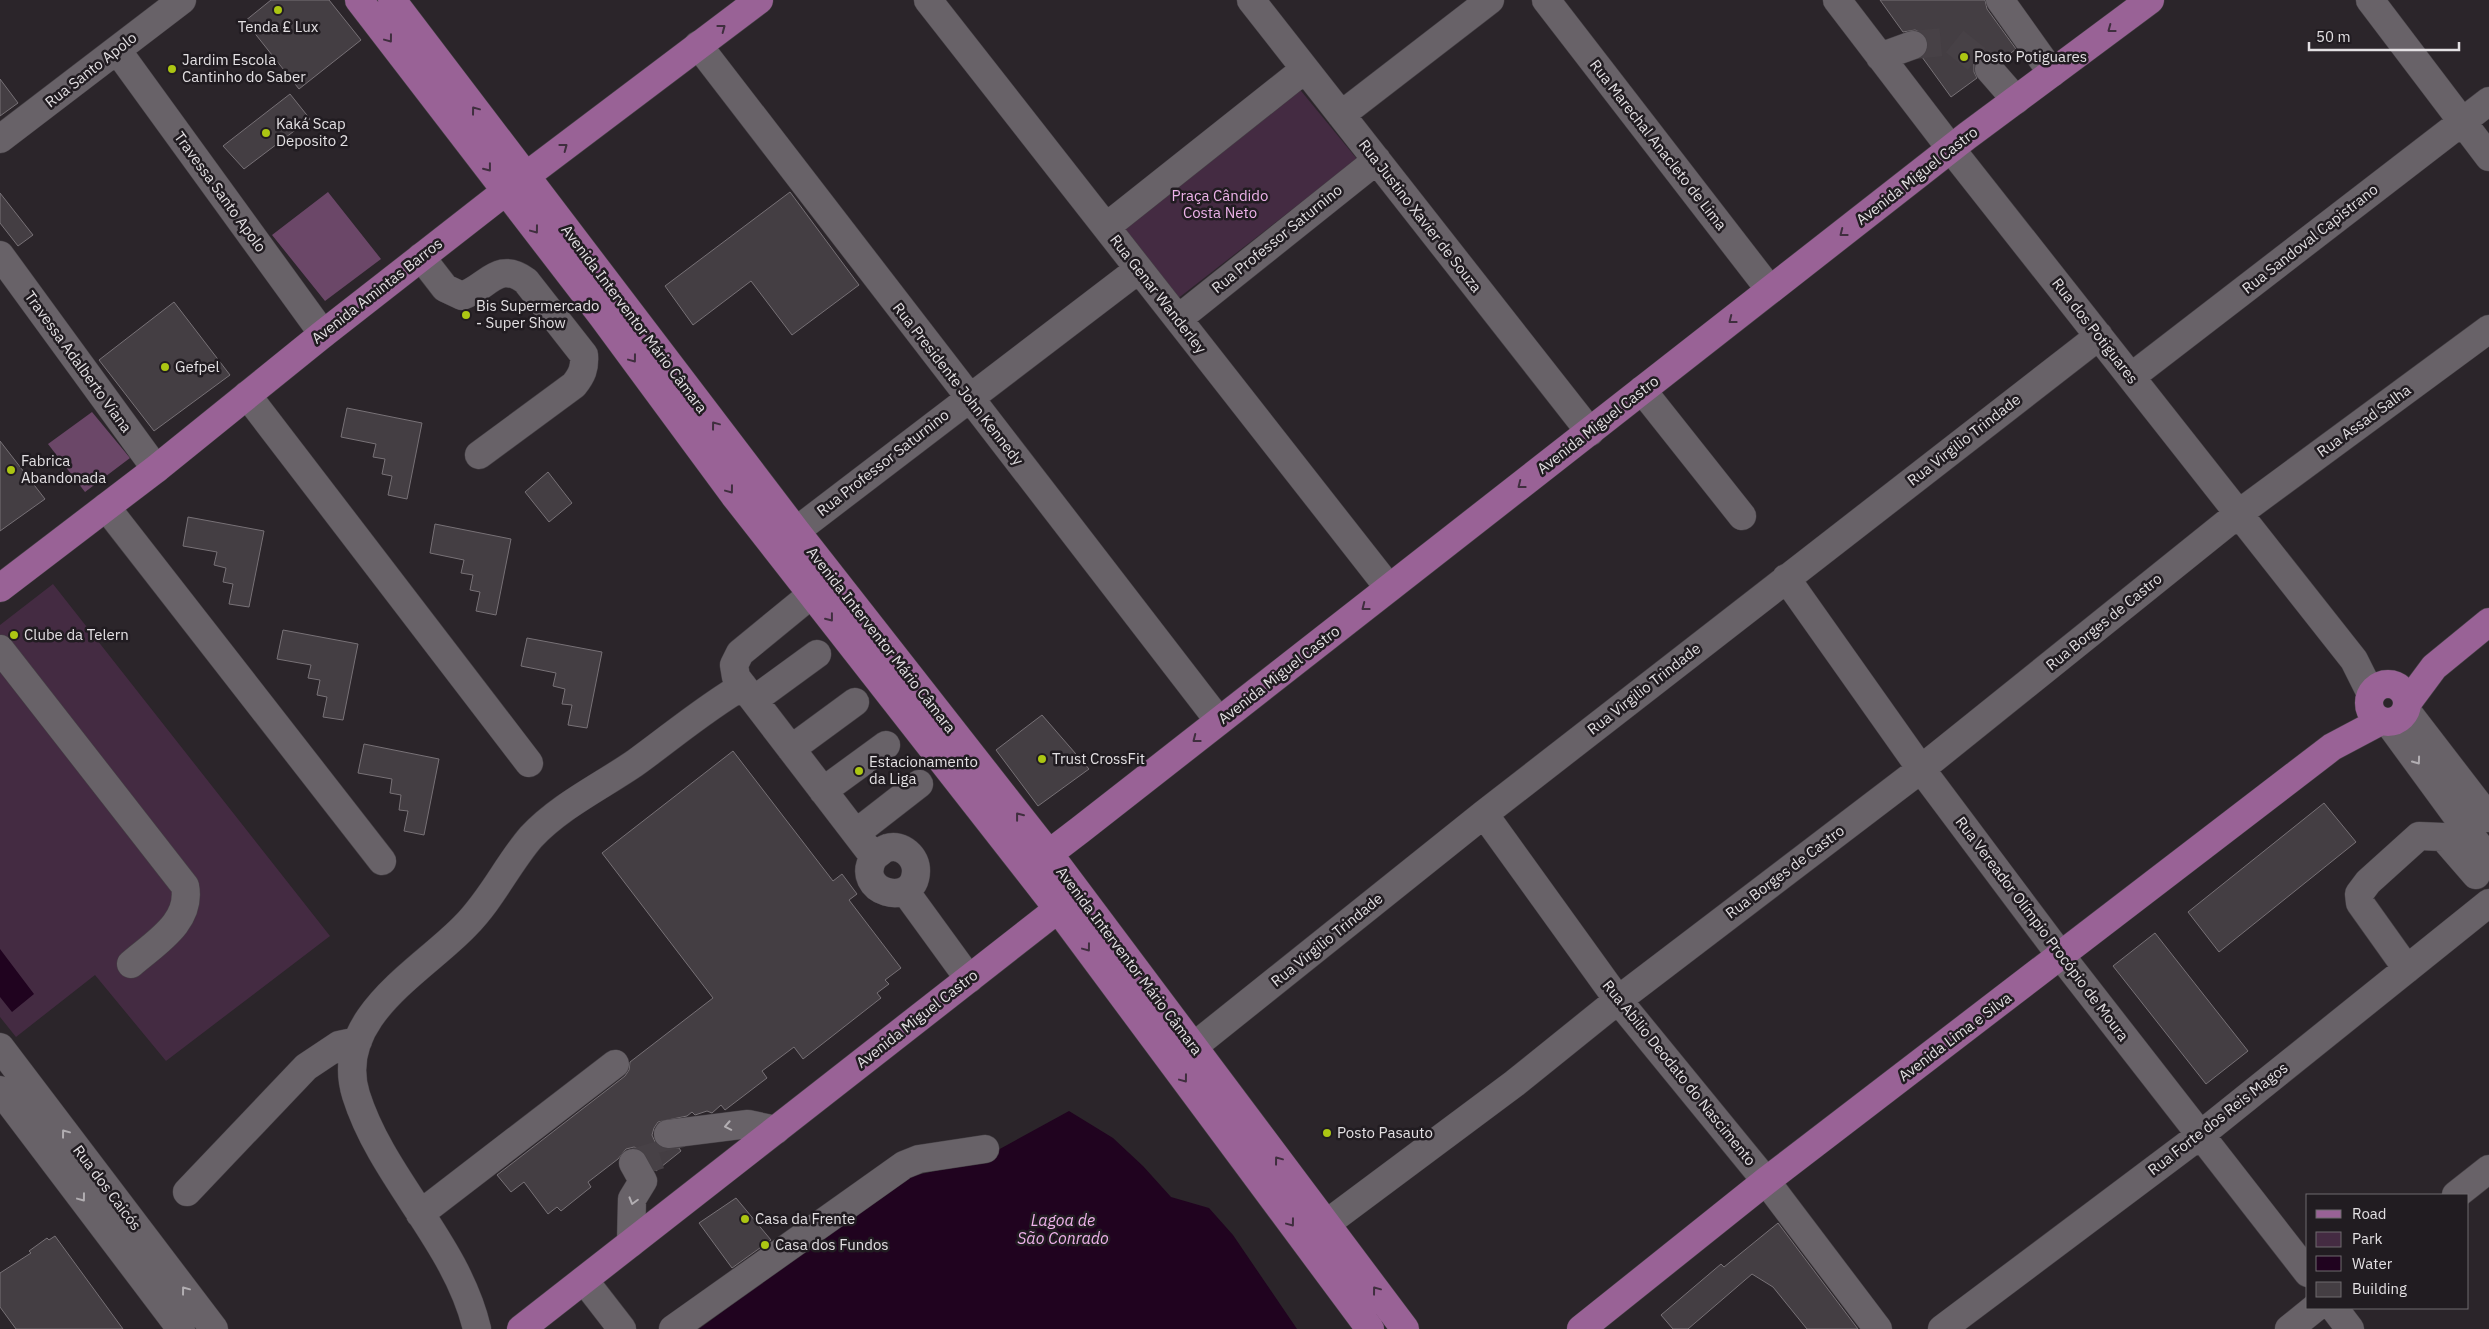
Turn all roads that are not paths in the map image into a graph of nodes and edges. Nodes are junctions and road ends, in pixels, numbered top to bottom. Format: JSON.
{"nodes":[{"id":1,"x":182,"y":0,"type":"edge"},
{"id":2,"x":360,"y":0,"type":"edge"},
{"id":3,"x":392,"y":0,"type":"edge"},
{"id":4,"x":759,"y":0,"type":"edge"},
{"id":5,"x":928,"y":0,"type":"edge"},
{"id":6,"x":1251,"y":0,"type":"edge"},
{"id":7,"x":1490,"y":0,"type":"edge"},
{"id":8,"x":1546,"y":0,"type":"edge"},
{"id":9,"x":1837,"y":0,"type":"edge"},
{"id":10,"x":2000,"y":0,"type":"edge"},
{"id":11,"x":2150,"y":0,"type":"edge"},
{"id":12,"x":2370,"y":0,"type":"edge"},
{"id":13,"x":1913,"y":45,"type":"tunnel mouth"},
{"id":14,"x":698,"y":46,"type":"junction"},
{"id":15,"x":117,"y":50,"type":"junction"},
{"id":16,"x":1880,"y":57,"type":"junction"},
{"id":17,"x":1305,"y":69,"type":"junction"},
{"id":18,"x":1989,"y":69,"type":"tunnel mouth"},
{"id":19,"x":2052,"y":73,"type":"junction"},
{"id":20,"x":2016,"y":100,"type":"junction"},
{"id":21,"x":2489,"y":101,"type":"edge"},
{"id":22,"x":1340,"y":114,"type":"junction"},
{"id":23,"x":2462,"y":122,"type":"junction"},
{"id":24,"x":0,"y":139,"type":"edge"},
{"id":25,"x":1951,"y":149,"type":"junction"},
{"id":26,"x":2489,"y":157,"type":"edge"},
{"id":27,"x":1376,"y":160,"type":"junction"},
{"id":28,"x":516,"y":184,"type":"junction"},
{"id":29,"x":1106,"y":227,"type":"junction"},
{"id":30,"x":0,"y":255,"type":"edge"},
{"id":31,"x":422,"y":257,"type":"junction"},
{"id":32,"x":1139,"y":269,"type":"junction"},
{"id":33,"x":1770,"y":290,"type":"junction"},
{"id":34,"x":1178,"y":319,"type":"junction"},
{"id":35,"x":2489,"y":329,"type":"edge"},
{"id":36,"x":323,"y":334,"type":"junction"},
{"id":37,"x":2099,"y":336,"type":"junction"},
{"id":38,"x":2132,"y":377,"type":"junction"},
{"id":39,"x":1642,"y":390,"type":"junction"},
{"id":40,"x":247,"y":395,"type":"junction"},
{"id":41,"x":968,"y":398,"type":"junction"},
{"id":42,"x":1590,"y":432,"type":"junction"},
{"id":43,"x":479,"y":455,"type":"dead end"},
{"id":44,"x":156,"y":469,"type":"junction"},
{"id":45,"x":106,"y":507,"type":"junction"},
{"id":46,"x":2238,"y":514,"type":"junction"},
{"id":47,"x":1742,"y":516,"type":"dead end"},
{"id":48,"x":796,"y":531,"type":"junction"},
{"id":49,"x":1786,"y":578,"type":"junction"},
{"id":50,"x":0,"y":588,"type":"edge"},
{"id":51,"x":1389,"y":588,"type":"junction"},
{"id":52,"x":812,"y":594,"type":"junction"},
{"id":53,"x":2489,"y":622,"type":"edge"},
{"id":54,"x":0,"y":649,"type":"edge"},
{"id":55,"x":817,"y":654,"type":"dead end"},
{"id":56,"x":748,"y":693,"type":"junction"},
{"id":57,"x":855,"y":702,"type":"dead end"},
{"id":58,"x":2388,"y":702,"type":"junction"},
{"id":59,"x":1219,"y":721,"type":"junction"},
{"id":60,"x":886,"y":745,"type":"dead end"},
{"id":61,"x":791,"y":749,"type":"junction"},
{"id":62,"x":529,"y":763,"type":"dead end"},
{"id":63,"x":1921,"y":769,"type":"junction"},
{"id":64,"x":919,"y":784,"type":"dead end"},
{"id":65,"x":823,"y":791,"type":"junction"},
{"id":66,"x":1484,"y":814,"type":"junction"},
{"id":67,"x":2489,"y":818,"type":"edge"},
{"id":68,"x":856,"y":833,"type":"junction"},
{"id":69,"x":1049,"y":854,"type":"junction"},
{"id":70,"x":874,"y":857,"type":"junction"},
{"id":71,"x":382,"y":861,"type":"dead end"},
{"id":72,"x":2482,"y":867,"type":"edge"},
{"id":73,"x":1070,"y":883,"type":"junction"},
{"id":74,"x":904,"y":891,"type":"junction"},
{"id":75,"x":1050,"y":900,"type":"junction"},
{"id":76,"x":2489,"y":903,"type":"edge"},
{"id":77,"x":2061,"y":956,"type":"junction"},
{"id":78,"x":131,"y":964,"type":"dead end"},
{"id":79,"x":2407,"y":969,"type":"junction"},
{"id":80,"x":969,"y":978,"type":"junction"},
{"id":81,"x":1618,"y":1000,"type":"junction"},
{"id":82,"x":358,"y":1041,"type":"junction"},
{"id":83,"x":0,"y":1047,"type":"edge"},
{"id":84,"x":1193,"y":1047,"type":"junction"},
{"id":85,"x":615,"y":1064,"type":"dead end"},
{"id":86,"x":0,"y":1090,"type":"edge"},
{"id":87,"x":776,"y":1130,"type":"junction"},
{"id":88,"x":668,"y":1134,"type":"dead end"},
{"id":89,"x":2199,"y":1136,"type":"junction"},
{"id":90,"x":985,"y":1149,"type":"dead end"},
{"id":91,"x":633,"y":1163,"type":"dead end"},
{"id":92,"x":2489,"y":1169,"type":"edge"},
{"id":93,"x":1766,"y":1181,"type":"junction"},
{"id":94,"x":187,"y":1192,"type":"dead end"},
{"id":95,"x":2457,"y":1194,"type":"edge"},
{"id":96,"x":420,"y":1214,"type":"junction"},
{"id":97,"x":1326,"y":1224,"type":"junction"},
{"id":98,"x":120,"y":1227,"type":"junction"},
{"id":99,"x":631,"y":1243,"type":"junction"},
{"id":100,"x":2306,"y":1270,"type":"edge"},
{"id":101,"x":584,"y":1280,"type":"junction"},
{"id":102,"x":2314,"y":1309,"type":"edge"},
{"id":103,"x":2335,"y":1309,"type":"edge"},
{"id":104,"x":181,"y":1329,"type":"edge"},
{"id":105,"x":214,"y":1329,"type":"edge"},
{"id":106,"x":477,"y":1329,"type":"edge"},
{"id":107,"x":521,"y":1329,"type":"edge"},
{"id":108,"x":622,"y":1329,"type":"edge"},
{"id":109,"x":673,"y":1329,"type":"edge"},
{"id":110,"x":1370,"y":1329,"type":"edge"},
{"id":111,"x":1405,"y":1329,"type":"edge"},
{"id":112,"x":1580,"y":1329,"type":"edge"},
{"id":113,"x":1878,"y":1329,"type":"edge"},
{"id":114,"x":1942,"y":1329,"type":"edge"},
{"id":115,"x":2289,"y":1329,"type":"edge"},
{"id":116,"x":2350,"y":1329,"type":"edge"}],
"edges":[{"from":1,"to":15,"type":"street","name":"Rua Santo Apolo"},
{"from":2,"to":28,"type":"main road","name":"Avenida Interventor Mário Câmara","one_way":true},
{"from":28,"to":3,"type":"main road","name":"Avenida Interventor Mário Câmara","one_way":true},
{"from":14,"to":4,"type":"main road","name":"Avenida Amintas Barros","one_way":true},
{"from":5,"to":29,"type":"street","name":"Rua Genar Wanderley"},
{"from":6,"to":17,"type":"street","name":"Rua Justino Xavier de Souza"},
{"from":7,"to":22,"type":"street"},
{"from":8,"to":33,"type":"street","name":"Rua Marechal Anacleto de Lima"},
{"from":9,"to":16,"type":"street","name":"Rua dos Potiguares"},
{"from":10,"to":19,"type":"street"},
{"from":11,"to":19,"type":"main road","name":"Avenida Miguel Castro","one_way":true},
{"from":12,"to":23,"type":"street"},
{"from":13,"to":16,"type":"street"},
{"from":28,"to":14,"type":"main road","name":"Avenida Amintas Barros","one_way":true},
{"from":14,"to":41,"type":"street","name":"Rua Presidente John Kennedy"},
{"from":15,"to":24,"type":"street","name":"Rua Santo Apolo"},
{"from":15,"to":36,"type":"street","name":"Travessa Santo Apolo"},
{"from":16,"to":25,"type":"street","name":"Rua dos Potiguares"},
{"from":17,"to":22,"type":"street","name":"Rua Justino Xavier de Souza"},
{"from":17,"to":29,"type":"street"},
{"from":18,"to":20,"type":"street"},
{"from":19,"to":20,"type":"main road","name":"Avenida Miguel Castro"},
{"from":20,"to":25,"type":"main road","name":"Avenida Miguel Castro"},
{"from":21,"to":23,"type":"street","name":"Rua Sandoval Capistrano"},
{"from":22,"to":27,"type":"street","name":"Rua Justino Xavier de Souza"},
{"from":23,"to":26,"type":"street"},
{"from":23,"to":38,"type":"street","name":"Rua Sandoval Capistrano"},
{"from":25,"to":33,"type":"main road","name":"Avenida Miguel Castro","one_way":true},
{"from":25,"to":37,"type":"street","name":"Rua dos Potiguares"},
{"from":27,"to":34,"type":"street","name":"Rua Professor Saturnino"},
{"from":27,"to":42,"type":"street","name":"Rua Justino Xavier de Souza"},
{"from":28,"to":31,"type":"main road","name":"Avenida Amintas Barros"},
{"from":48,"to":28,"type":"main road","name":"Avenida Interventor Mário Câmara","one_way":true},
{"from":28,"to":52,"type":"main road","name":"Avenida Interventor Mário Câmara","one_way":true},
{"from":29,"to":32,"type":"street","name":"Rua Genar Wanderley"},
{"from":30,"to":44,"type":"street","name":"Travessa Adalberto Viana"},
{"from":31,"to":36,"type":"main road","name":"Avenida Amintas Barros"},
{"from":31,"to":43,"type":"street"},
{"from":32,"to":34,"type":"street","name":"Rua Genar Wanderley"},
{"from":32,"to":41,"type":"street","name":"Rua Professor Saturnino"},
{"from":33,"to":39,"type":"main road","name":"Avenida Miguel Castro","one_way":true},
{"from":34,"to":51,"type":"street","name":"Rua Genar Wanderley"},
{"from":35,"to":46,"type":"street","name":"Rua Assad Salha"},
{"from":36,"to":40,"type":"main road","name":"Avenida Amintas Barros"},
{"from":37,"to":38,"type":"street","name":"Rua dos Potiguares"},
{"from":37,"to":49,"type":"street","name":"Rua Virgilio Trindade"},
{"from":38,"to":46,"type":"street","name":"Rua dos Potiguares"},
{"from":39,"to":42,"type":"main road","name":"Avenida Miguel Castro"},
{"from":39,"to":47,"type":"street"},
{"from":40,"to":44,"type":"main road","name":"Avenida Amintas Barros"},
{"from":40,"to":62,"type":"street"},
{"from":41,"to":48,"type":"street","name":"Rua Professor Saturnino"},
{"from":41,"to":59,"type":"street","name":"Rua Presidente John Kennedy"},
{"from":42,"to":51,"type":"main road","name":"Avenida Miguel Castro","one_way":true},
{"from":44,"to":45,"type":"main road","name":"Avenida Amintas Barros"},
{"from":45,"to":50,"type":"main road","name":"Avenida Amintas Barros"},
{"from":45,"to":71,"type":"street"},
{"from":46,"to":58,"type":"street","name":"Rua dos Potiguares"},
{"from":46,"to":63,"type":"street","name":"Rua Borges de Castro"},
{"from":69,"to":48,"type":"main road","name":"Avenida Interventor Mário Câmara","one_way":true},
{"from":49,"to":63,"type":"street","name":"Rua Vereador Olímpio Procópio de Moura"},
{"from":49,"to":66,"type":"street","name":"Rua Virgilio Trindade"},
{"from":51,"to":59,"type":"main road","name":"Avenida Miguel Castro","one_way":true},
{"from":52,"to":56,"type":"street"},
{"from":52,"to":75,"type":"main road","name":"Avenida Interventor Mário Câmara","one_way":true},
{"from":53,"to":58,"type":"main road","name":"Avenida Lima e Silva"},
{"from":54,"to":78,"type":"street"},
{"from":55,"to":56,"type":"street"},
{"from":56,"to":61,"type":"street"},
{"from":56,"to":82,"type":"street"},
{"from":57,"to":61,"type":"street"},
{"from":58,"to":67,"type":"street","name":"Rua dos Potiguares"},
{"from":58,"to":72,"type":"street","name":"Rua dos Potiguares","one_way":true},
{"from":58,"to":77,"type":"main road","name":"Avenida Lima e Silva"},
{"from":59,"to":69,"type":"main road","name":"Avenida Miguel Castro","one_way":true},
{"from":60,"to":65,"type":"street"},
{"from":61,"to":65,"type":"street"},
{"from":63,"to":77,"type":"street","name":"Rua Vereador Olímpio Procópio de Moura"},
{"from":63,"to":81,"type":"street","name":"Rua Borges de Castro"},
{"from":64,"to":68,"type":"street"},
{"from":65,"to":68,"type":"street"},
{"from":66,"to":81,"type":"street","name":"Rua Abilio Deodato do Nascimento"},
{"from":66,"to":84,"type":"street","name":"Rua Virgilio Trindade"},
{"from":68,"to":70,"type":"street"},
{"from":69,"to":73,"type":"main road","name":"Avenida Interventor Mário Câmara"},
{"from":69,"to":75,"type":"main road"},
{"from":70,"to":74,"type":"street"},
{"from":70,"to":74,"type":"street"},
{"from":72,"to":79,"type":"street"},
{"from":73,"to":75,"type":"main road"},
{"from":73,"to":84,"type":"main road","name":"Avenida Interventor Mário Câmara"},
{"from":74,"to":80,"type":"street"},
{"from":75,"to":80,"type":"main road","name":"Avenida Miguel Castro"},
{"from":75,"to":110,"type":"main road","name":"Avenida Interventor Mário Câmara","one_way":true},
{"from":76,"to":79,"type":"street","name":"Rua Forte dos Reis Magos"},
{"from":77,"to":89,"type":"street","name":"Rua Vereador Olímpio Procópio de Moura"},
{"from":77,"to":93,"type":"main road","name":"Avenida Lima e Silva"},
{"from":79,"to":89,"type":"street","name":"Rua Forte dos Reis Magos"},
{"from":80,"to":87,"type":"main road","name":"Avenida Miguel Castro"},
{"from":81,"to":93,"type":"street","name":"Rua Abilio Deodato do Nascimento"},
{"from":81,"to":97,"type":"street","name":"Rua Borges de Castro"},
{"from":82,"to":94,"type":"street"},
{"from":82,"to":96,"type":"street"},
{"from":98,"to":83,"type":"street","name":"Rua dos Caicós","one_way":true},
{"from":97,"to":84,"type":"main road","name":"Avenida Interventor Mário Câmara","one_way":true},
{"from":85,"to":96,"type":"street"},
{"from":86,"to":98,"type":"street","name":"Rua dos Caicós","one_way":true},
{"from":87,"to":88,"type":"street","one_way":true},
{"from":87,"to":99,"type":"main road","name":"Avenida Miguel Castro"},
{"from":89,"to":100,"type":"street","name":"Rua Vereador Olímpio Procópio de Moura"},
{"from":89,"to":114,"type":"street","name":"Rua Forte dos Reis Magos"},
{"from":90,"to":109,"type":"street"},
{"from":91,"to":99,"type":"street","one_way":true},
{"from":92,"to":95,"type":"street"},
{"from":93,"to":112,"type":"main road","name":"Avenida Lima e Silva"},
{"from":93,"to":113,"type":"street","name":"Rua Abilio Deodato do Nascimento"},
{"from":96,"to":106,"type":"street"},
{"from":111,"to":97,"type":"main road","name":"Avenida Interventor Mário Câmara","one_way":true},
{"from":98,"to":104,"type":"street","name":"Rua dos Caicós"},
{"from":105,"to":98,"type":"street","name":"Rua dos Caicós","one_way":true},
{"from":99,"to":101,"type":"main road","name":"Avenida Miguel Castro"},
{"from":101,"to":107,"type":"main road","name":"Avenida Miguel Castro"},
{"from":101,"to":108,"type":"street"},
{"from":102,"to":115,"type":"street"},
{"from":103,"to":116,"type":"street"}]}
